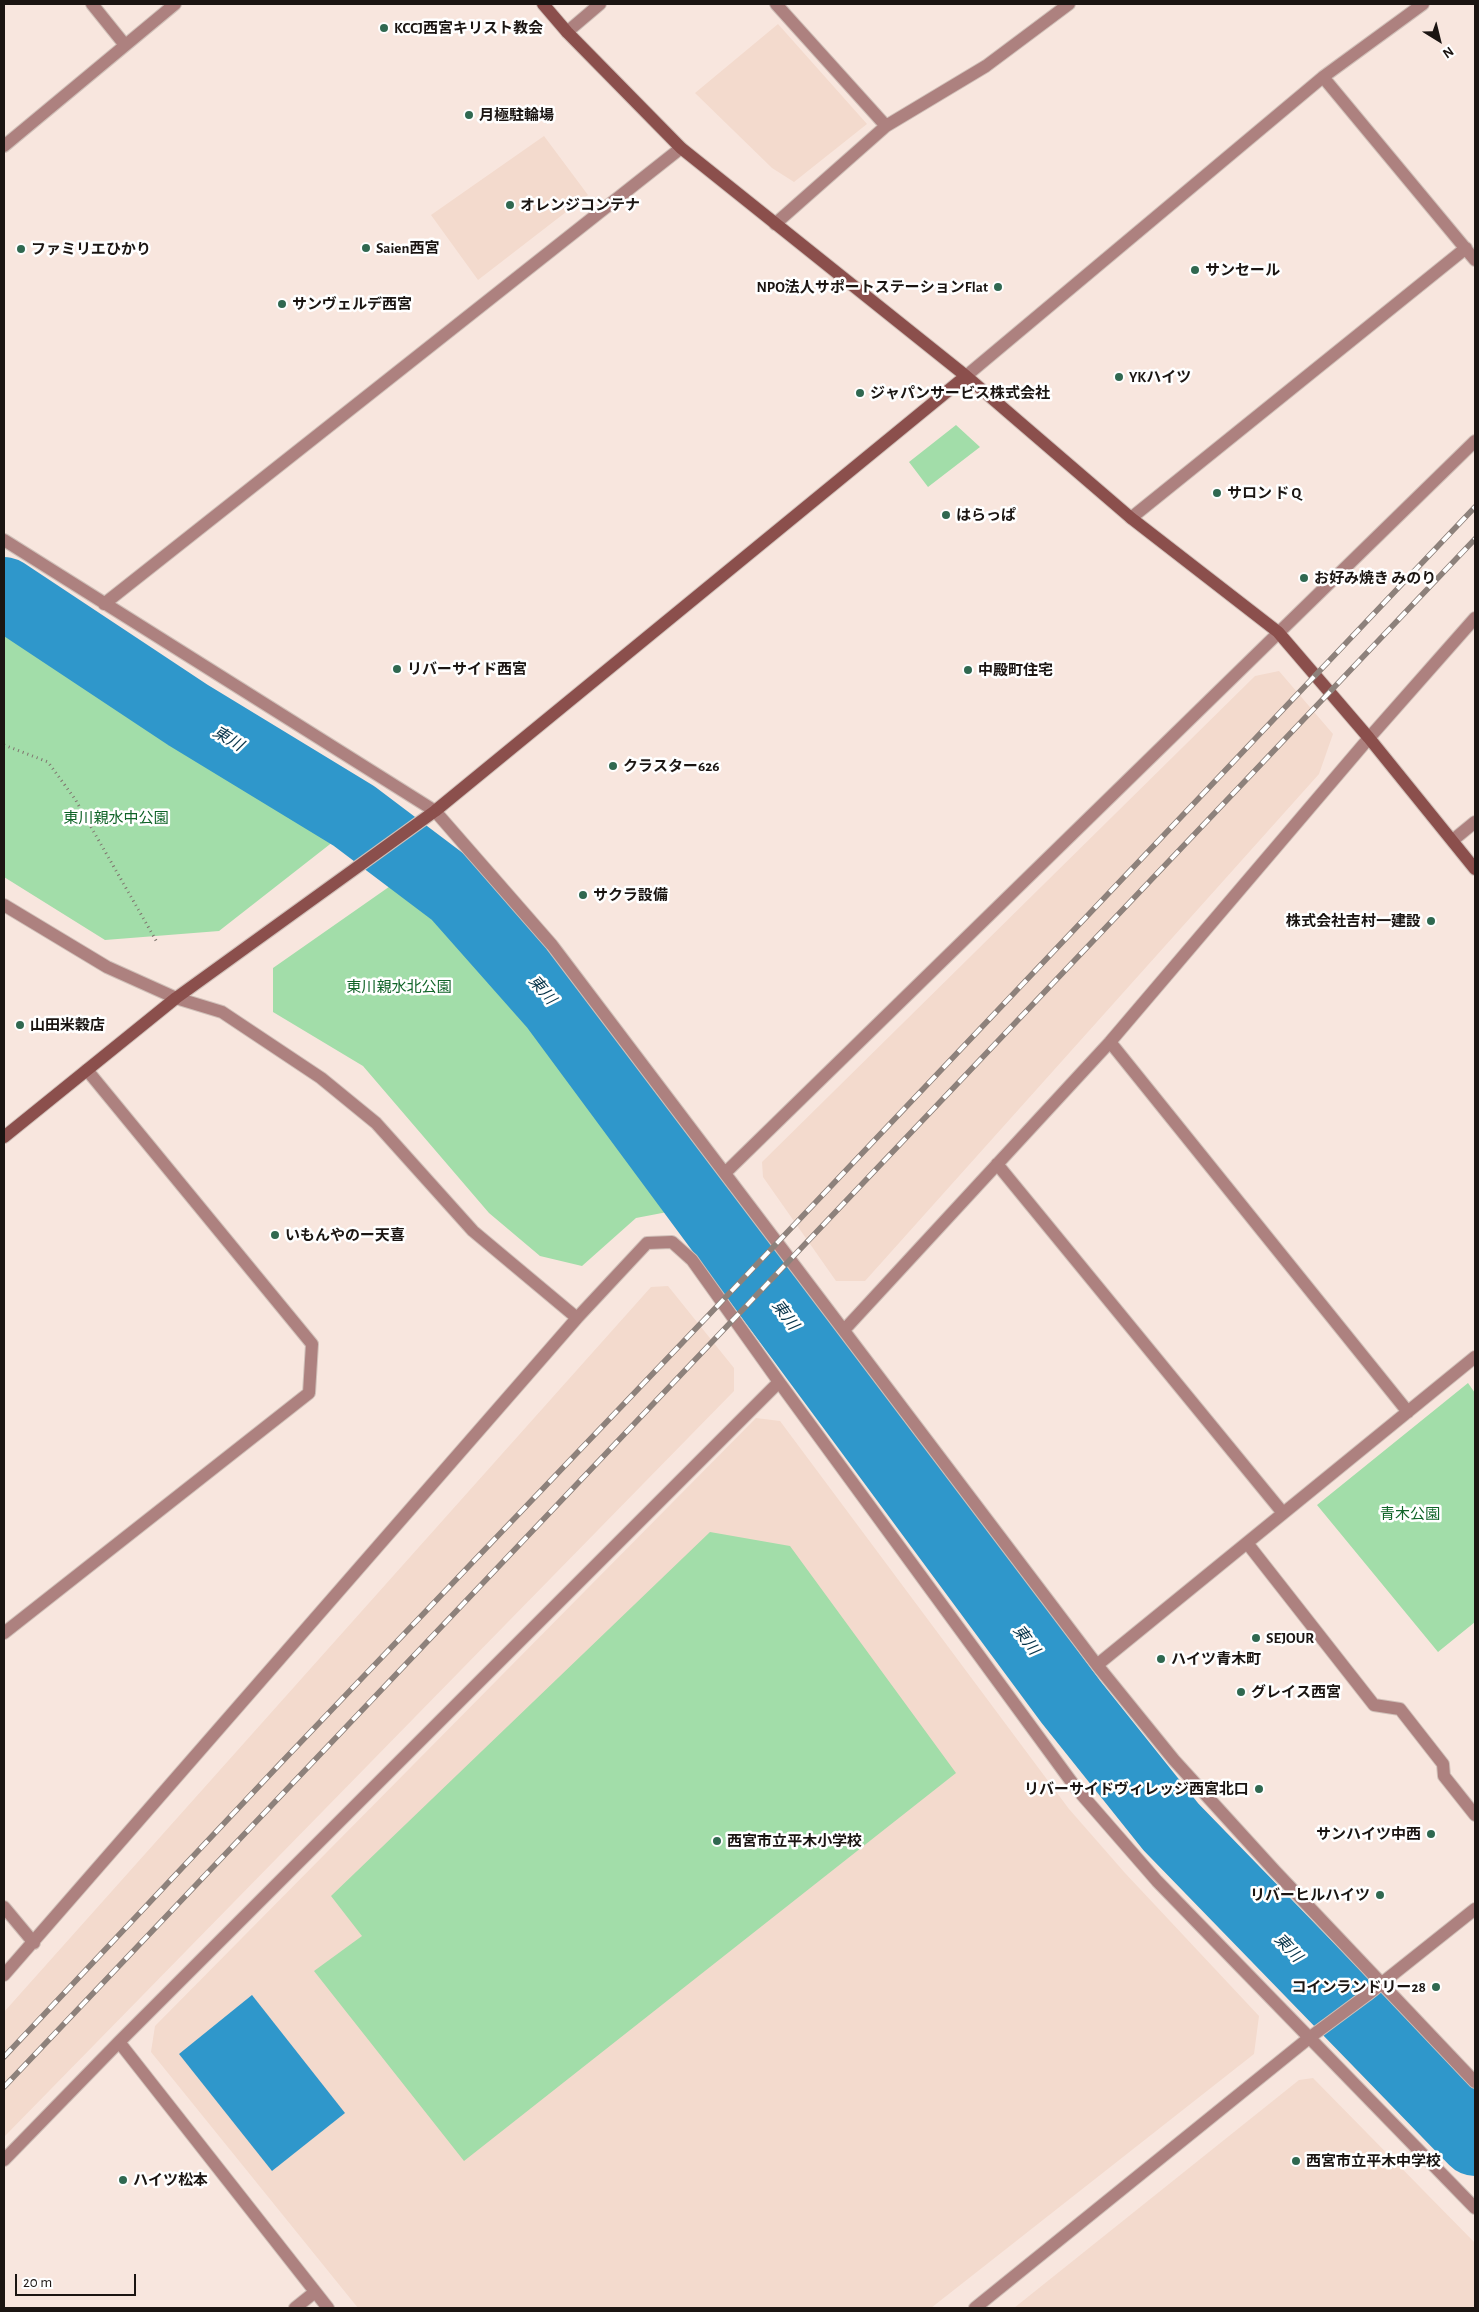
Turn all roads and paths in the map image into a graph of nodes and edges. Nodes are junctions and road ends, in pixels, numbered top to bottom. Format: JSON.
{"nodes":[{"id":1,"x":92,"y":4,"type":"edge"},
{"id":2,"x":175,"y":4,"type":"edge"},
{"id":3,"x":543,"y":4,"type":"edge"},
{"id":4,"x":600,"y":4,"type":"edge"},
{"id":5,"x":776,"y":4,"type":"edge"},
{"id":6,"x":1069,"y":4,"type":"edge"},
{"id":7,"x":1423,"y":4,"type":"edge"},
{"id":8,"x":566,"y":32,"type":"junction"},
{"id":9,"x":125,"y":45,"type":"junction"},
{"id":10,"x":1324,"y":77,"type":"junction"},
{"id":11,"x":886,"y":126,"type":"junction"},
{"id":12,"x":4,"y":146,"type":"edge"},
{"id":13,"x":681,"y":148,"type":"junction"},
{"id":14,"x":776,"y":224,"type":"junction"},
{"id":15,"x":1466,"y":248,"type":"junction"},
{"id":16,"x":1475,"y":260,"type":"edge"},
{"id":17,"x":966,"y":376,"type":"junction"},
{"id":18,"x":1475,"y":441,"type":"edge"},
{"id":19,"x":1131,"y":518,"type":"junction"},
{"id":20,"x":4,"y":540,"type":"edge"},
{"id":21,"x":104,"y":604,"type":"junction"},
{"id":22,"x":1475,"y":618,"type":"edge"},
{"id":23,"x":1278,"y":632,"type":"junction"},
{"id":24,"x":1370,"y":738,"type":"junction"},
{"id":25,"x":4,"y":745,"type":"edge"},
{"id":26,"x":435,"y":811,"type":"junction"},
{"id":27,"x":1475,"y":822,"type":"edge"},
{"id":28,"x":1453,"y":840,"type":"junction"},
{"id":29,"x":1475,"y":869,"type":"edge"},
{"id":30,"x":4,"y":905,"type":"edge"},
{"id":31,"x":158,"y":944,"type":"dead end"},
{"id":32,"x":176,"y":998,"type":"junction"},
{"id":33,"x":1110,"y":1042,"type":"junction"},
{"id":34,"x":87,"y":1070,"type":"junction"},
{"id":35,"x":4,"y":1138,"type":"edge"},
{"id":36,"x":997,"y":1164,"type":"junction"},
{"id":37,"x":724,"y":1173,"type":"junction"},
{"id":38,"x":577,"y":1318,"type":"junction"},
{"id":39,"x":845,"y":1329,"type":"junction"},
{"id":40,"x":1475,"y":1357,"type":"edge"},
{"id":41,"x":779,"y":1382,"type":"junction"},
{"id":42,"x":1408,"y":1412,"type":"junction"},
{"id":43,"x":1284,"y":1513,"type":"junction"},
{"id":44,"x":1246,"y":1543,"type":"junction"},
{"id":45,"x":4,"y":1633,"type":"edge"},
{"id":46,"x":1097,"y":1665,"type":"junction"},
{"id":47,"x":1475,"y":1815,"type":"edge"},
{"id":48,"x":4,"y":1907,"type":"edge"},
{"id":49,"x":1475,"y":1909,"type":"edge"},
{"id":50,"x":34,"y":1943,"type":"junction"},
{"id":51,"x":4,"y":1975,"type":"edge"},
{"id":52,"x":1382,"y":1982,"type":"junction"},
{"id":53,"x":1314,"y":2034,"type":"junction"},
{"id":54,"x":119,"y":2042,"type":"junction"},
{"id":55,"x":1475,"y":2082,"type":"edge"},
{"id":56,"x":4,"y":2160,"type":"edge"},
{"id":57,"x":1475,"y":2208,"type":"edge"},
{"id":58,"x":316,"y":2292,"type":"junction"},
{"id":59,"x":295,"y":2308,"type":"edge"},
{"id":60,"x":328,"y":2308,"type":"edge"},
{"id":61,"x":975,"y":2308,"type":"edge"}],
"edges":[{"from":1,"to":9,"type":"street"},
{"from":2,"to":9,"type":"street"},
{"from":3,"to":8,"type":"street"},
{"from":4,"to":8,"type":"street"},
{"from":5,"to":11,"type":"street"},
{"from":6,"to":11,"type":"street"},
{"from":7,"to":10,"type":"street"},
{"from":8,"to":13,"type":"street"},
{"from":9,"to":12,"type":"street"},
{"from":10,"to":15,"type":"street"},
{"from":10,"to":17,"type":"street"},
{"from":11,"to":14,"type":"street"},
{"from":13,"to":14,"type":"street"},
{"from":13,"to":21,"type":"street"},
{"from":14,"to":17,"type":"street"},
{"from":15,"to":16,"type":"street"},
{"from":15,"to":19,"type":"street"},
{"from":17,"to":19,"type":"street"},
{"from":17,"to":26,"type":"street"},
{"from":18,"to":23,"type":"street"},
{"from":19,"to":23,"type":"street"},
{"from":20,"to":21,"type":"street"},
{"from":21,"to":26,"type":"street"},
{"from":22,"to":24,"type":"street"},
{"from":23,"to":24,"type":"street"},
{"from":23,"to":37,"type":"street"},
{"from":24,"to":28,"type":"street"},
{"from":24,"to":33,"type":"street"},
{"from":25,"to":31,"type":"path"},
{"from":26,"to":32,"type":"street"},
{"from":26,"to":37,"type":"street"},
{"from":27,"to":28,"type":"street"},
{"from":28,"to":29,"type":"street"},
{"from":30,"to":32,"type":"street"},
{"from":32,"to":34,"type":"street"},
{"from":32,"to":38,"type":"street"},
{"from":33,"to":36,"type":"street"},
{"from":33,"to":42,"type":"street"},
{"from":34,"to":35,"type":"street"},
{"from":34,"to":45,"type":"street"},
{"from":36,"to":39,"type":"street"},
{"from":36,"to":43,"type":"street"},
{"from":37,"to":39,"type":"street"},
{"from":38,"to":41,"type":"street"},
{"from":38,"to":50,"type":"street"},
{"from":39,"to":46,"type":"street"},
{"from":40,"to":42,"type":"street"},
{"from":41,"to":53,"type":"street"},
{"from":41,"to":54,"type":"street"},
{"from":42,"to":43,"type":"street"},
{"from":43,"to":44,"type":"street"},
{"from":44,"to":46,"type":"street"},
{"from":44,"to":47,"type":"street"},
{"from":46,"to":52,"type":"street"},
{"from":48,"to":50,"type":"street"},
{"from":49,"to":52,"type":"street"},
{"from":50,"to":51,"type":"street"},
{"from":52,"to":53,"type":"street"},
{"from":52,"to":55,"type":"street"},
{"from":53,"to":57,"type":"street"},
{"from":53,"to":61,"type":"street"},
{"from":54,"to":56,"type":"street"},
{"from":54,"to":58,"type":"street"},
{"from":58,"to":59,"type":"street"},
{"from":58,"to":60,"type":"street"}]}
